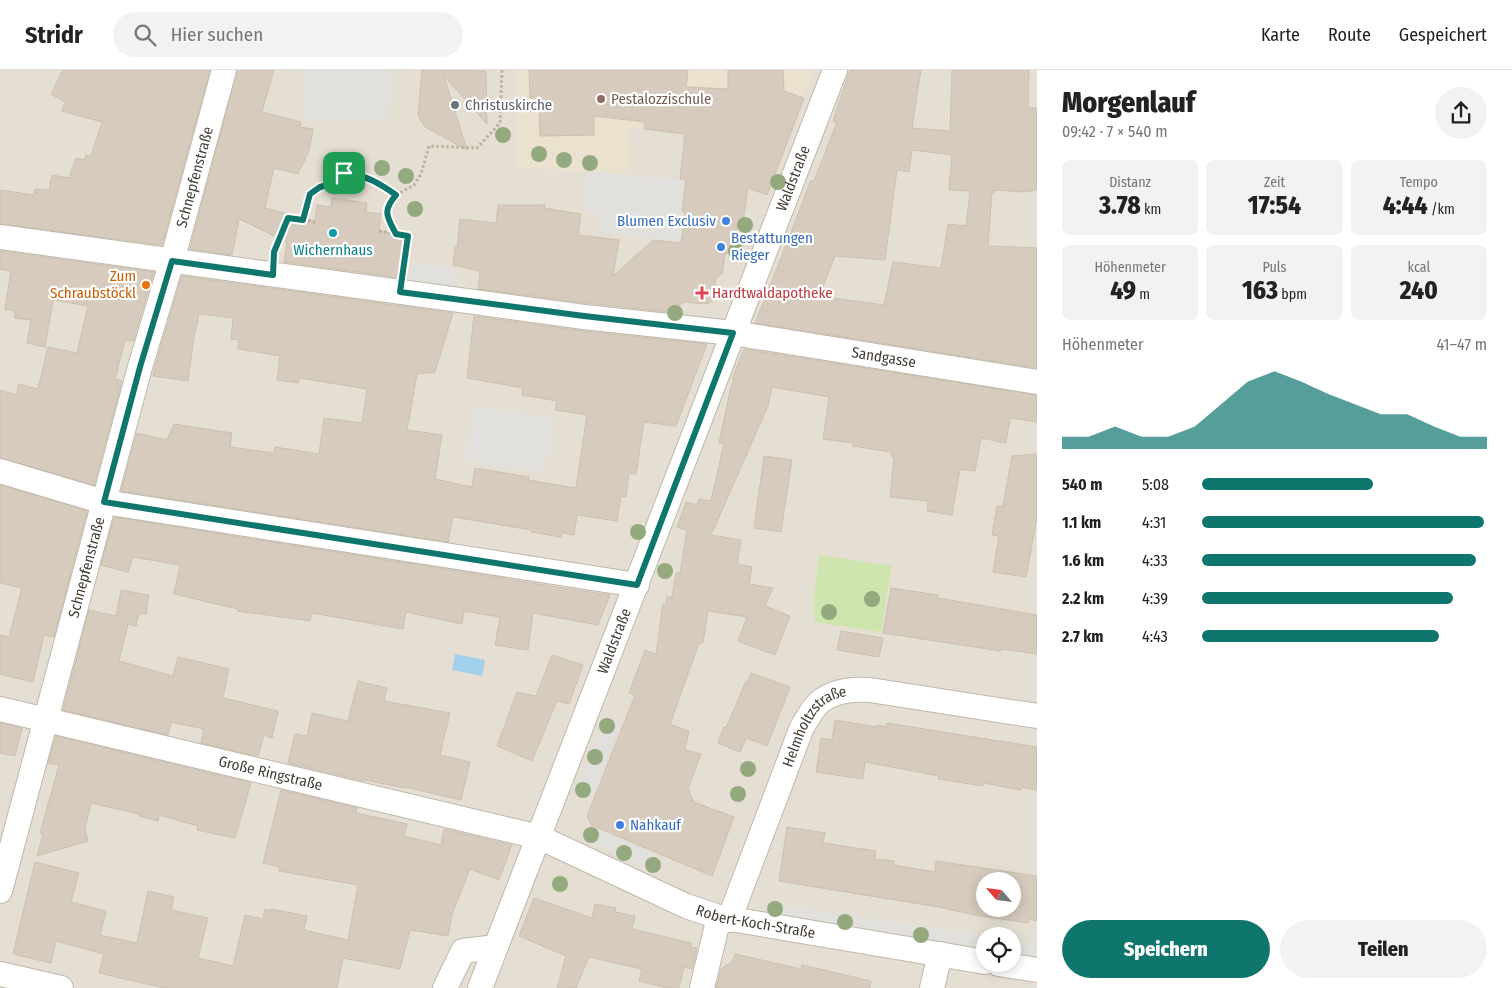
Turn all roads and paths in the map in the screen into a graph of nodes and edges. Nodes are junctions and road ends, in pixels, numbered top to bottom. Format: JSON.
{"nodes":[{"id":1,"x":224,"y":70,"type":"edge"},
{"id":2,"x":502,"y":70,"type":"edge"},
{"id":3,"x":835,"y":70,"type":"edge"},
{"id":4,"x":396,"y":195,"type":"junction"},
{"id":5,"x":303,"y":220,"type":"junction"},
{"id":6,"x":315,"y":222,"type":"dead end"},
{"id":7,"x":379,"y":231,"type":"dead end"},
{"id":8,"x":396,"y":234,"type":"junction"},
{"id":9,"x":0,"y":237,"type":"edge"},
{"id":10,"x":172,"y":261,"type":"junction"},
{"id":11,"x":273,"y":275,"type":"junction"},
{"id":12,"x":400,"y":292,"type":"junction"},
{"id":13,"x":733,"y":333,"type":"junction"},
{"id":14,"x":1037,"y":382,"type":"edge"},
{"id":15,"x":0,"y":471,"type":"edge"},
{"id":16,"x":104,"y":502,"type":"junction"},
{"id":17,"x":637,"y":585,"type":"junction"},
{"id":18,"x":0,"y":709,"type":"edge"},
{"id":19,"x":1037,"y":716,"type":"edge"},
{"id":20,"x":46,"y":720,"type":"junction"},
{"id":21,"x":539,"y":836,"type":"junction"},
{"id":22,"x":0,"y":891,"type":"edge"},
{"id":23,"x":724,"y":919,"type":"junction"},
{"id":24,"x":496,"y":947,"type":"junction"},
{"id":25,"x":940,"y":954,"type":"junction"},
{"id":26,"x":976,"y":960,"type":"edge"},
{"id":27,"x":1021,"y":967,"type":"edge"},
{"id":28,"x":1037,"y":970,"type":"edge"},
{"id":29,"x":0,"y":974,"type":"edge"},
{"id":30,"x":61,"y":988,"type":"edge"},
{"id":31,"x":445,"y":988,"type":"edge"},
{"id":32,"x":480,"y":988,"type":"edge"},
{"id":33,"x":702,"y":988,"type":"edge"},
{"id":34,"x":932,"y":988,"type":"edge"}],
"edges":[{"from":1,"to":10,"type":"street","name":"Schnepfenstraße"},
{"from":2,"to":4,"type":"path"},
{"from":3,"to":13,"type":"street","name":"Waldstraße"},
{"from":4,"to":5,"type":"path"},
{"from":4,"to":8,"type":"path"},
{"from":5,"to":6,"type":"path"},
{"from":5,"to":11,"type":"path"},
{"from":7,"to":8,"type":"path"},
{"from":8,"to":12,"type":"path"},
{"from":9,"to":10,"type":"street","name":"Sandgasse"},
{"from":10,"to":11,"type":"street","name":"Sandgasse"},
{"from":10,"to":16,"type":"street","name":"Schnepfenstraße"},
{"from":11,"to":12,"type":"street","name":"Sandgasse"},
{"from":12,"to":13,"type":"street","name":"Sandgasse"},
{"from":13,"to":14,"type":"street","name":"Sandgasse"},
{"from":13,"to":17,"type":"street","name":"Waldstraße"},
{"from":15,"to":16,"type":"street"},
{"from":16,"to":17,"type":"street"},
{"from":16,"to":20,"type":"street","name":"Schnepfenstraße"},
{"from":17,"to":21,"type":"street","name":"Waldstraße"},
{"from":18,"to":20,"type":"street","name":"Große Ringstraße"},
{"from":19,"to":23,"type":"street","name":"Helmholtzstraße"},
{"from":20,"to":21,"type":"street","name":"Große Ringstraße"},
{"from":20,"to":22,"type":"street","name":"Schnepfenstraße"},
{"from":21,"to":23,"type":"street","name":"Robert-Koch-Straße"},
{"from":21,"to":24,"type":"street","name":"Waldstraße"},
{"from":23,"to":25,"type":"street","name":"Robert-Koch-Straße"},
{"from":23,"to":33,"type":"street","name":"Helmholtzstraße"},
{"from":24,"to":31,"type":"street"},
{"from":24,"to":32,"type":"street","name":"Waldstraße"},
{"from":25,"to":26,"type":"street","name":"Robert-Koch-Straße"},
{"from":25,"to":34,"type":"street"},
{"from":27,"to":28,"type":"street"},
{"from":29,"to":30,"type":"street"}]}
